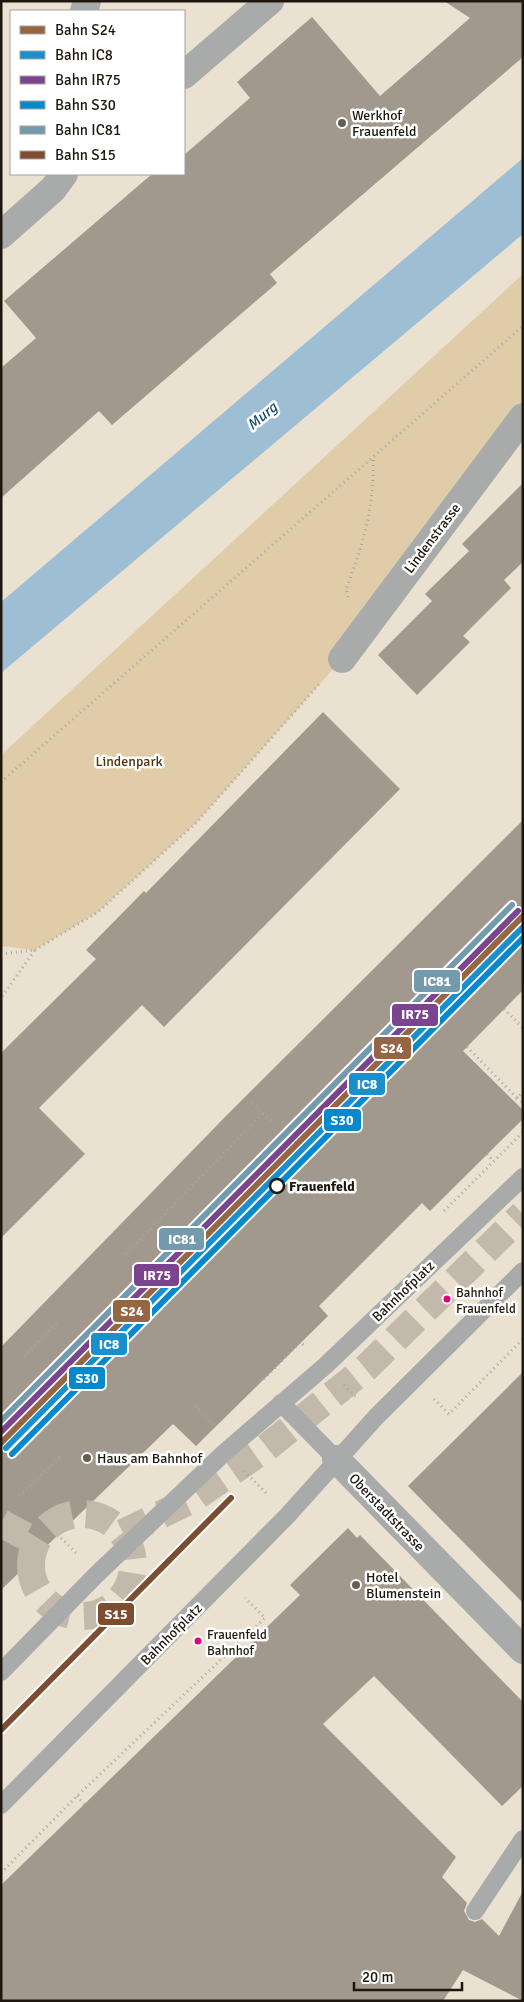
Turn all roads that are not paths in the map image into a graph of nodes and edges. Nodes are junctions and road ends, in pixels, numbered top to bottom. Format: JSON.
{"nodes":[{"id":1,"x":270,"y":1,"type":"edge"},
{"id":2,"x":185,"y":74,"type":"edge"},
{"id":3,"x":63,"y":175,"type":"edge"},
{"id":4,"x":1,"y":234,"type":"edge"},
{"id":5,"x":523,"y":417,"type":"edge"},
{"id":6,"x":342,"y":659,"type":"road end"},
{"id":7,"x":523,"y":1178,"type":"edge"},
{"id":8,"x":523,"y":1270,"type":"edge"},
{"id":9,"x":281,"y":1403,"type":"junction"},
{"id":10,"x":336,"y":1459,"type":"junction"},
{"id":11,"x":523,"y":1650,"type":"edge"},
{"id":12,"x":1,"y":1672,"type":"edge"},
{"id":13,"x":1,"y":1805,"type":"edge"},
{"id":14,"x":523,"y":1839,"type":"edge"},
{"id":15,"x":475,"y":1911,"type":"dead end"}],
"edges":[{"from":1,"to":2,"type":"street"},
{"from":3,"to":4,"type":"street"},
{"from":5,"to":6,"type":"street","name":"Lindenstrasse"},
{"from":7,"to":9,"type":"lane","name":"Bahnhofplatz"},
{"from":8,"to":10,"type":"lane","name":"Bahnhofplatz"},
{"from":9,"to":10,"type":"lane"},
{"from":9,"to":12,"type":"lane","name":"Bahnhofplatz"},
{"from":10,"to":11,"type":"street","name":"Oberstadtstrasse"},
{"from":10,"to":13,"type":"lane","name":"Bahnhofplatz"},
{"from":14,"to":15,"type":"lane"}]}
